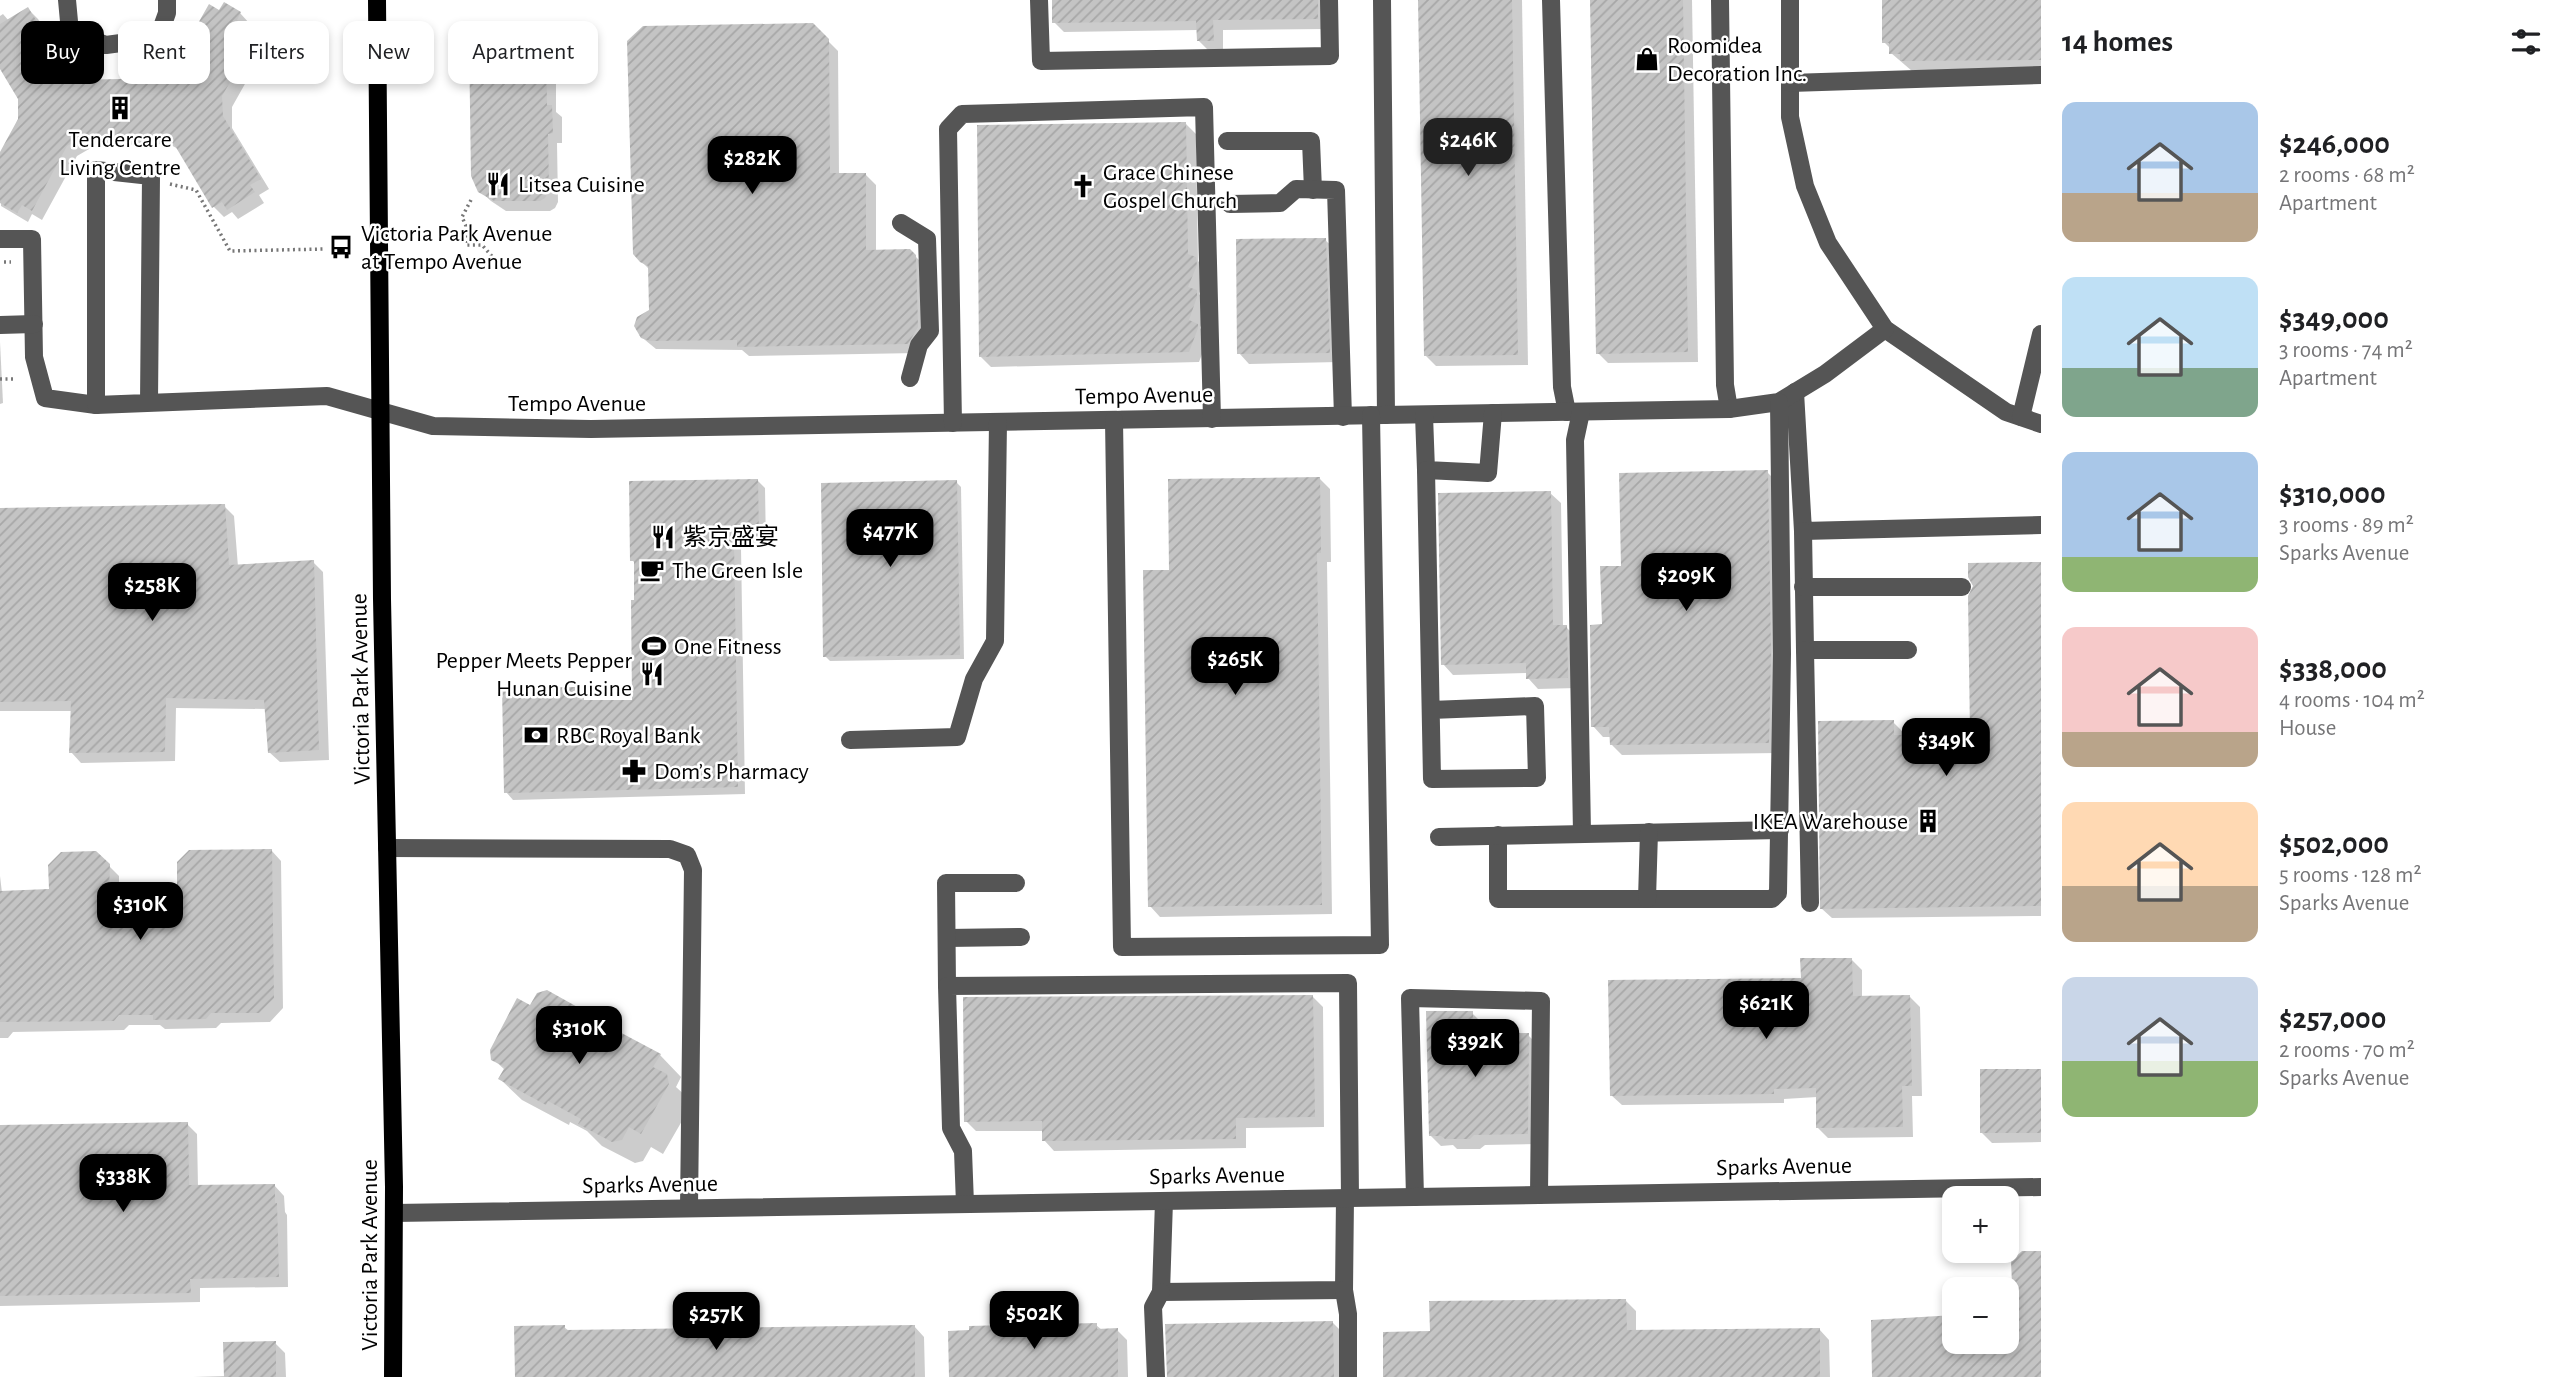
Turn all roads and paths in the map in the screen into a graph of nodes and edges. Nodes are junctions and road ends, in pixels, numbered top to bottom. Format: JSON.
{"nodes":[{"id":1,"x":67,"y":0,"type":"edge"},
{"id":2,"x":167,"y":0,"type":"edge"},
{"id":3,"x":377,"y":0,"type":"edge"},
{"id":4,"x":1039,"y":0,"type":"edge"},
{"id":5,"x":1329,"y":0,"type":"edge"},
{"id":6,"x":1382,"y":0,"type":"edge"},
{"id":7,"x":1551,"y":0,"type":"edge"},
{"id":8,"x":1720,"y":0,"type":"edge"},
{"id":9,"x":1790,"y":0,"type":"edge"},
{"id":10,"x":2041,"y":75,"type":"edge"},
{"id":11,"x":1790,"y":83,"type":"junction"},
{"id":12,"x":1227,"y":141,"type":"dead end"},
{"id":13,"x":151,"y":179,"type":"junction"},
{"id":14,"x":1313,"y":190,"type":"junction"},
{"id":15,"x":471,"y":200,"type":"dead end"},
{"id":16,"x":1230,"y":204,"type":"dead end"},
{"id":17,"x":901,"y":223,"type":"dead end"},
{"id":18,"x":0,"y":239,"type":"edge"},
{"id":19,"x":324,"y":249,"type":"dead end"},
{"id":20,"x":5,"y":262,"type":"dead end"},
{"id":21,"x":11,"y":262,"type":"dead end"},
{"id":22,"x":498,"y":263,"type":"dead end"},
{"id":23,"x":34,"y":324,"type":"junction"},
{"id":24,"x":0,"y":325,"type":"edge"},
{"id":25,"x":1885,"y":329,"type":"junction"},
{"id":26,"x":2041,"y":334,"type":"edge"},
{"id":27,"x":910,"y":378,"type":"dead end"},
{"id":28,"x":0,"y":379,"type":"edge"},
{"id":29,"x":16,"y":379,"type":"dead end"},
{"id":30,"x":1795,"y":393,"type":"junction"},
{"id":31,"x":1779,"y":402,"type":"junction"},
{"id":32,"x":149,"y":403,"type":"junction"},
{"id":33,"x":96,"y":405,"type":"junction"},
{"id":34,"x":1729,"y":409,"type":"junction"},
{"id":35,"x":381,"y":412,"type":"junction"},
{"id":36,"x":1574,"y":412,"type":"junction"},
{"id":37,"x":1493,"y":414,"type":"junction"},
{"id":38,"x":1379,"y":415,"type":"junction"},
{"id":39,"x":1424,"y":415,"type":"junction"},
{"id":40,"x":1343,"y":417,"type":"junction"},
{"id":41,"x":2021,"y":417,"type":"junction"},
{"id":42,"x":1212,"y":419,"type":"junction"},
{"id":43,"x":1114,"y":420,"type":"junction"},
{"id":44,"x":998,"y":422,"type":"junction"},
{"id":45,"x":953,"y":423,"type":"junction"},
{"id":46,"x":2041,"y":424,"type":"edge"},
{"id":47,"x":1426,"y":470,"type":"junction"},
{"id":48,"x":2041,"y":526,"type":"edge"},
{"id":49,"x":1803,"y":531,"type":"junction"},
{"id":50,"x":1803,"y":587,"type":"junction"},
{"id":51,"x":1962,"y":587,"type":"dead end"},
{"id":52,"x":1805,"y":650,"type":"junction"},
{"id":53,"x":1908,"y":650,"type":"dead end"},
{"id":54,"x":1431,"y":709,"type":"junction"},
{"id":55,"x":850,"y":740,"type":"dead end"},
{"id":56,"x":1780,"y":830,"type":"junction"},
{"id":57,"x":1649,"y":832,"type":"junction"},
{"id":58,"x":1582,"y":833,"type":"junction"},
{"id":59,"x":1499,"y":835,"type":"junction"},
{"id":60,"x":1439,"y":837,"type":"dead end"},
{"id":61,"x":387,"y":848,"type":"junction"},
{"id":62,"x":1016,"y":883,"type":"dead end"},
{"id":63,"x":1647,"y":899,"type":"junction"},
{"id":64,"x":1810,"y":902,"type":"dead end"},
{"id":65,"x":1021,"y":937,"type":"dead end"},
{"id":66,"x":947,"y":938,"type":"junction"},
{"id":67,"x":947,"y":986,"type":"junction"},
{"id":68,"x":2041,"y":1187,"type":"edge"},
{"id":69,"x":1539,"y":1195,"type":"junction"},
{"id":70,"x":1415,"y":1197,"type":"junction"},
{"id":71,"x":1347,"y":1198,"type":"junction"},
{"id":72,"x":1164,"y":1200,"type":"junction"},
{"id":73,"x":965,"y":1204,"type":"junction"},
{"id":74,"x":689,"y":1208,"type":"junction"},
{"id":75,"x":394,"y":1213,"type":"junction"},
{"id":76,"x":1344,"y":1290,"type":"junction"},
{"id":77,"x":1161,"y":1292,"type":"junction"},
{"id":78,"x":393,"y":1377,"type":"edge"},
{"id":79,"x":1156,"y":1377,"type":"edge"},
{"id":80,"x":1348,"y":1377,"type":"edge"}],
"edges":[{"from":1,"to":2,"type":"street"},
{"from":3,"to":35,"type":"main road","name":"Victoria Park Avenue"},
{"from":4,"to":5,"type":"street"},
{"from":6,"to":38,"type":"street"},
{"from":7,"to":36,"type":"street"},
{"from":8,"to":34,"type":"street"},
{"from":9,"to":11,"type":"street"},
{"from":10,"to":11,"type":"street"},
{"from":11,"to":25,"type":"street"},
{"from":12,"to":14,"type":"street"},
{"from":13,"to":19,"type":"path"},
{"from":13,"to":32,"type":"street"},
{"from":13,"to":33,"type":"street"},
{"from":14,"to":16,"type":"street"},
{"from":14,"to":40,"type":"street"},
{"from":15,"to":22,"type":"path"},
{"from":17,"to":27,"type":"street"},
{"from":18,"to":23,"type":"street"},
{"from":20,"to":21,"type":"path"},
{"from":23,"to":24,"type":"street"},
{"from":23,"to":33,"type":"street","name":"Tempo Avenue"},
{"from":25,"to":30,"type":"street","name":"Tempo Avenue"},
{"from":25,"to":41,"type":"street"},
{"from":26,"to":41,"type":"street"},
{"from":28,"to":29,"type":"path"},
{"from":30,"to":31,"type":"street","name":"Tempo Avenue"},
{"from":30,"to":49,"type":"street"},
{"from":31,"to":34,"type":"street","name":"Tempo Avenue"},
{"from":31,"to":56,"type":"street"},
{"from":32,"to":33,"type":"street","name":"Tempo Avenue"},
{"from":32,"to":35,"type":"street","name":"Tempo Avenue"},
{"from":34,"to":36,"type":"street","name":"Tempo Avenue"},
{"from":35,"to":45,"type":"street","name":"Tempo Avenue"},
{"from":35,"to":61,"type":"main road","name":"Victoria Park Avenue"},
{"from":36,"to":37,"type":"street","name":"Tempo Avenue"},
{"from":36,"to":58,"type":"street"},
{"from":37,"to":39,"type":"street","name":"Tempo Avenue"},
{"from":37,"to":47,"type":"street"},
{"from":38,"to":39,"type":"street","name":"Tempo Avenue"},
{"from":38,"to":40,"type":"street","name":"Tempo Avenue"},
{"from":38,"to":43,"type":"street"},
{"from":39,"to":47,"type":"street"},
{"from":40,"to":42,"type":"street","name":"Tempo Avenue"},
{"from":41,"to":46,"type":"street"},
{"from":42,"to":43,"type":"street","name":"Tempo Avenue"},
{"from":42,"to":45,"type":"street"},
{"from":43,"to":44,"type":"street","name":"Tempo Avenue"},
{"from":44,"to":45,"type":"street","name":"Tempo Avenue"},
{"from":44,"to":55,"type":"street"},
{"from":47,"to":54,"type":"street"},
{"from":48,"to":49,"type":"street"},
{"from":49,"to":50,"type":"street"},
{"from":50,"to":51,"type":"street"},
{"from":50,"to":52,"type":"street"},
{"from":52,"to":53,"type":"street"},
{"from":52,"to":64,"type":"street"},
{"from":54,"to":54,"type":"street"},
{"from":56,"to":57,"type":"street"},
{"from":56,"to":63,"type":"street"},
{"from":57,"to":58,"type":"street"},
{"from":57,"to":63,"type":"street"},
{"from":58,"to":59,"type":"street"},
{"from":59,"to":60,"type":"street"},
{"from":59,"to":63,"type":"street"},
{"from":61,"to":74,"type":"street"},
{"from":61,"to":75,"type":"main road","name":"Victoria Park Avenue"},
{"from":62,"to":66,"type":"street"},
{"from":65,"to":66,"type":"street"},
{"from":66,"to":67,"type":"street"},
{"from":67,"to":71,"type":"street"},
{"from":67,"to":73,"type":"street"},
{"from":68,"to":69,"type":"street","name":"Sparks Avenue"},
{"from":69,"to":70,"type":"street","name":"Sparks Avenue"},
{"from":69,"to":70,"type":"street"},
{"from":70,"to":71,"type":"street","name":"Sparks Avenue"},
{"from":71,"to":72,"type":"street","name":"Sparks Avenue"},
{"from":71,"to":76,"type":"street"},
{"from":72,"to":73,"type":"street","name":"Sparks Avenue"},
{"from":72,"to":77,"type":"street"},
{"from":73,"to":74,"type":"street","name":"Sparks Avenue"},
{"from":74,"to":75,"type":"street","name":"Sparks Avenue"},
{"from":75,"to":78,"type":"main road","name":"Victoria Park Avenue"},
{"from":76,"to":77,"type":"street"},
{"from":76,"to":80,"type":"street"},
{"from":77,"to":79,"type":"street"}]}
